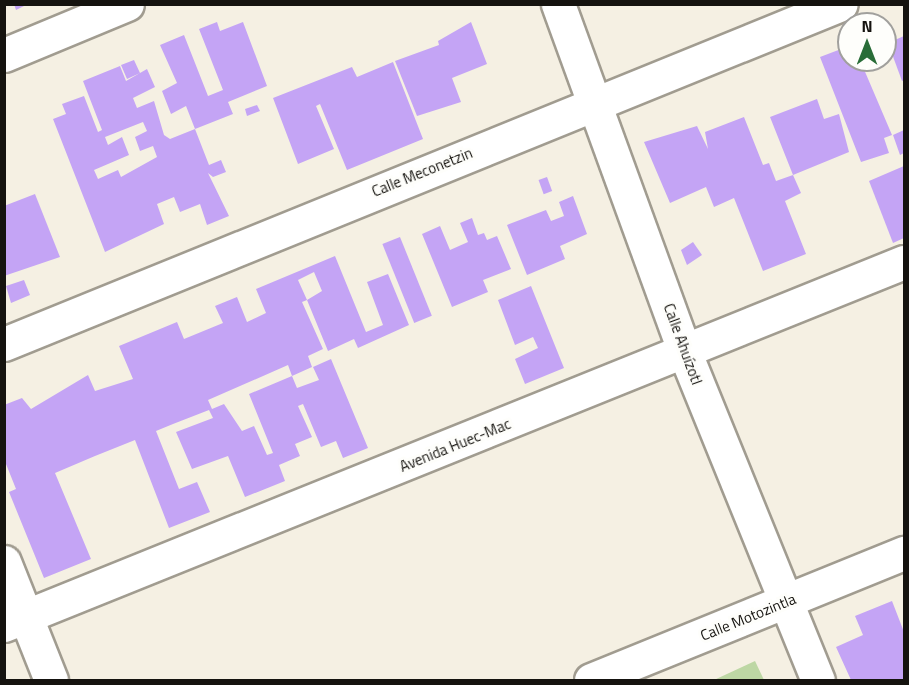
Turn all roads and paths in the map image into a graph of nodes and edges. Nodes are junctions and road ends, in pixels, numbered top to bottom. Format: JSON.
{"nodes":[{"id":1,"x":127,"y":4,"type":"edge"},
{"id":2,"x":558,"y":4,"type":"edge"},
{"id":3,"x":841,"y":4,"type":"edge"},
{"id":4,"x":4,"y":55,"type":"edge"},
{"id":5,"x":597,"y":100,"type":"junction"},
{"id":6,"x":904,"y":262,"type":"edge"},
{"id":7,"x":4,"y":344,"type":"edge"},
{"id":8,"x":685,"y":353,"type":"junction"},
{"id":9,"x":904,"y":554,"type":"edge"},
{"id":10,"x":4,"y":562,"type":"edge"},
{"id":11,"x":786,"y":601,"type":"junction"},
{"id":12,"x":15,"y":621,"type":"edge"},
{"id":13,"x":51,"y":681,"type":"edge"},
{"id":14,"x":591,"y":681,"type":"edge"},
{"id":15,"x":818,"y":681,"type":"edge"}],
"edges":[{"from":1,"to":4,"type":"street"},
{"from":2,"to":5,"type":"street","name":"Calle Ahuízotl"},
{"from":3,"to":5,"type":"street","name":"Calle Meconetzin"},
{"from":5,"to":7,"type":"street","name":"Calle Meconetzin"},
{"from":5,"to":8,"type":"street","name":"Calle Ahuízotl"},
{"from":6,"to":8,"type":"street","name":"Avenida Huec-Mac"},
{"from":8,"to":11,"type":"street","name":"Calle Ahuízotl"},
{"from":8,"to":12,"type":"street","name":"Avenida Huec-Mac"},
{"from":9,"to":11,"type":"street","name":"Calle Motozintla"},
{"from":10,"to":12,"type":"street"},
{"from":11,"to":14,"type":"street","name":"Calle Motozintla"},
{"from":11,"to":15,"type":"street","name":"Calle Ahuízotl"},
{"from":12,"to":13,"type":"street"}]}
